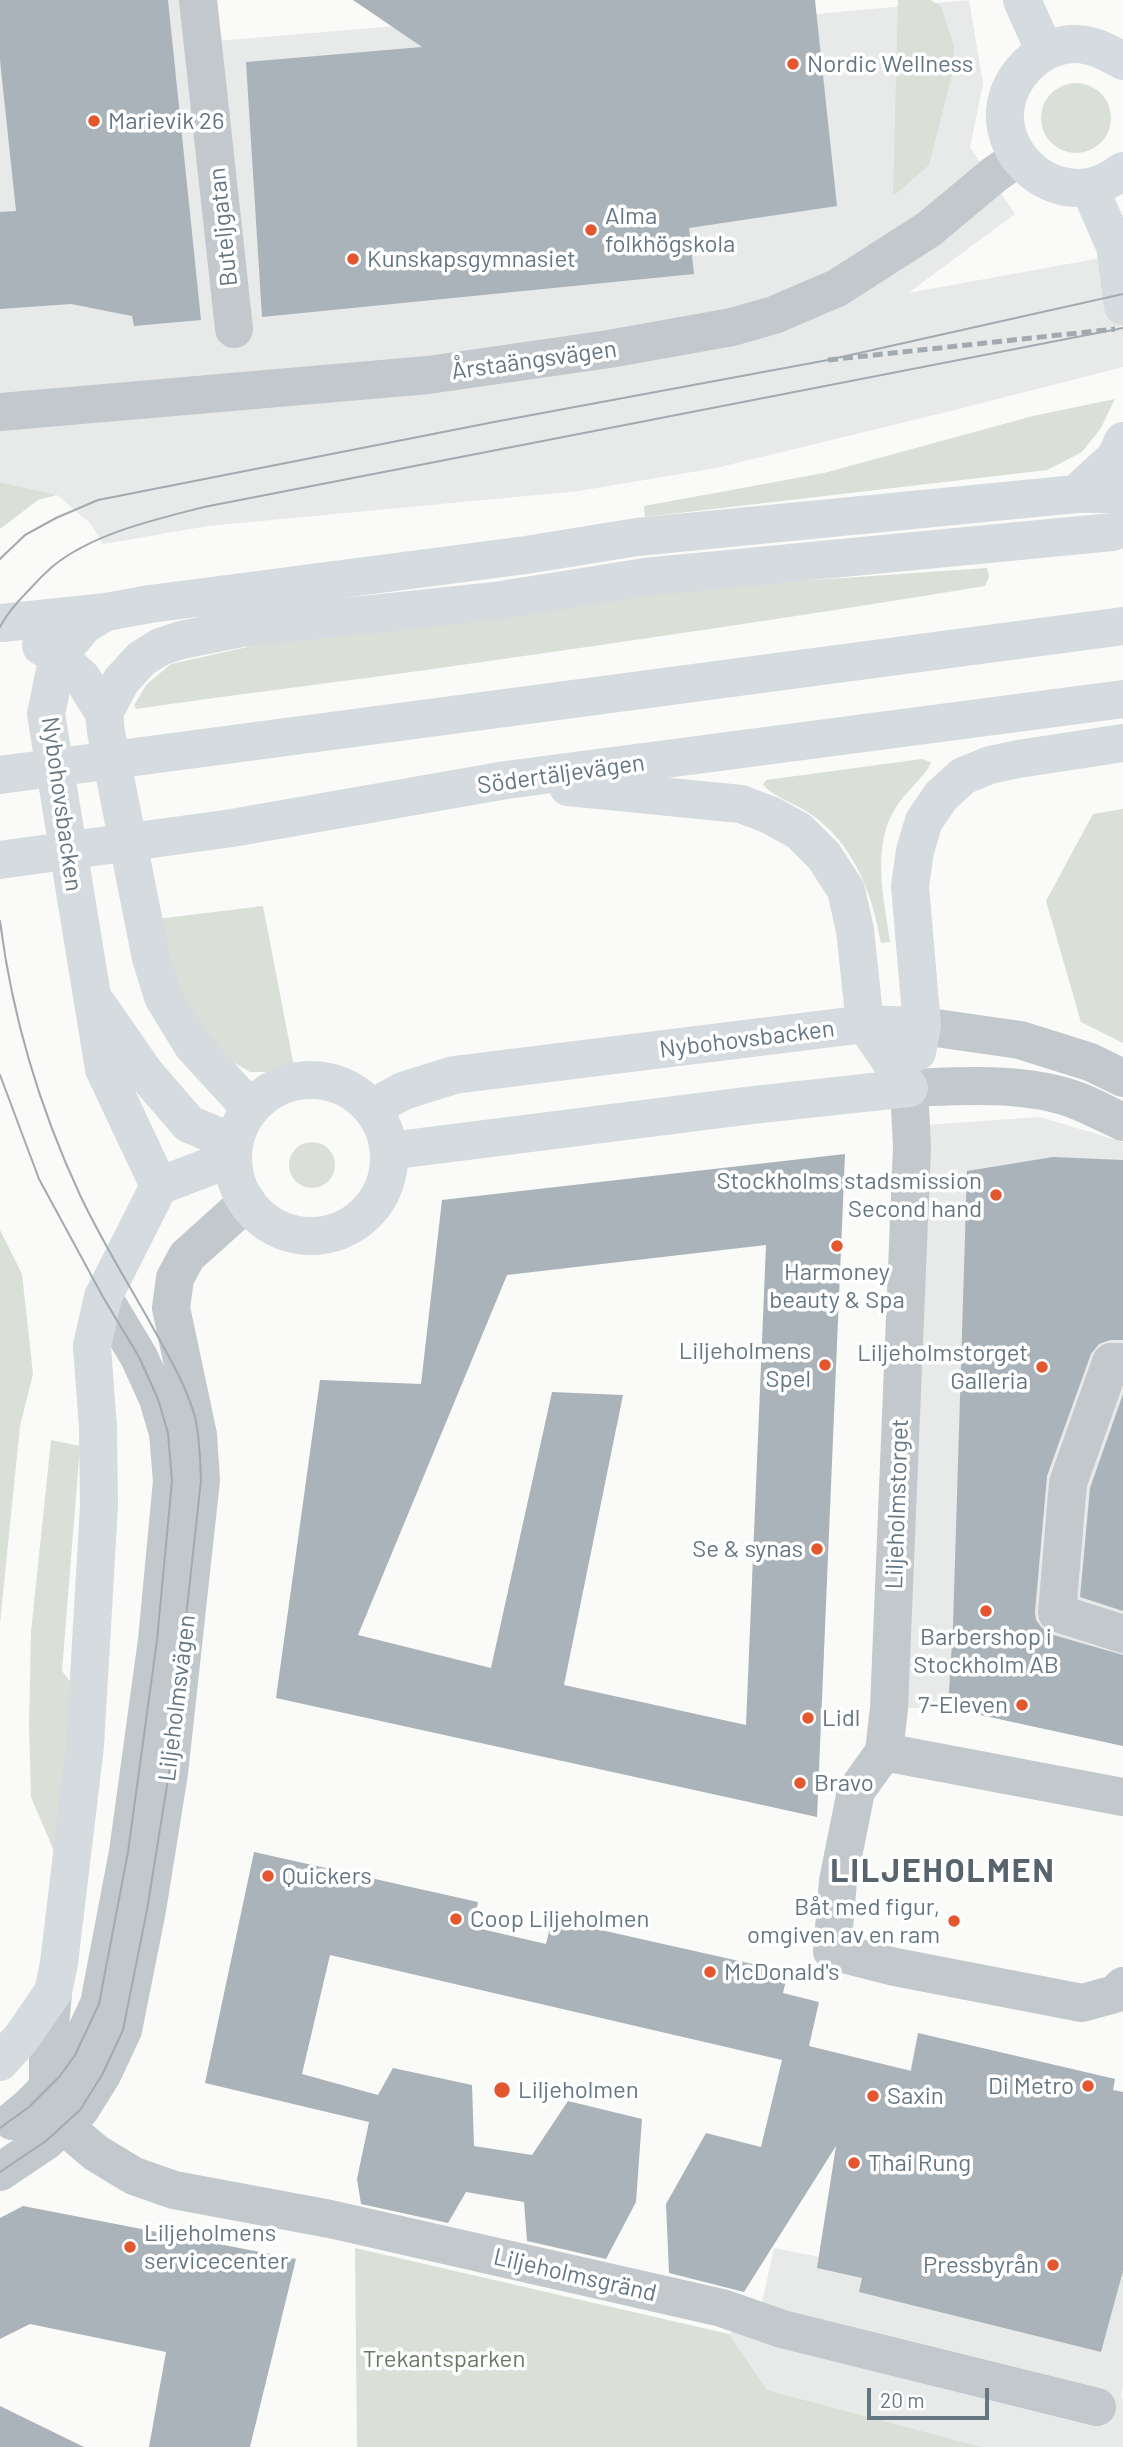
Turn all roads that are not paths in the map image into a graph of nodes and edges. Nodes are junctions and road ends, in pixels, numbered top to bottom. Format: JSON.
{"nodes":[{"id":1,"x":198,"y":0,"type":"edge"},
{"id":2,"x":1022,"y":0,"type":"edge"},
{"id":3,"x":1045,"y":51,"type":"junction"},
{"id":4,"x":1123,"y":61,"type":"edge"},
{"id":5,"x":1018,"y":158,"type":"junction"},
{"id":6,"x":1123,"y":171,"type":"edge"},
{"id":7,"x":1089,"y":187,"type":"junction"},
{"id":8,"x":1123,"y":306,"type":"edge"},
{"id":9,"x":234,"y":329,"type":"dead end"},
{"id":10,"x":0,"y":412,"type":"edge"},
{"id":11,"x":1123,"y":441,"type":"edge"},
{"id":12,"x":1076,"y":494,"type":"junction"},
{"id":13,"x":1123,"y":494,"type":"edge"},
{"id":14,"x":1123,"y":529,"type":"edge"},
{"id":15,"x":1123,"y":602,"type":"edge"},
{"id":16,"x":106,"y":612,"type":"junction"},
{"id":17,"x":1,"y":623,"type":"edge"},
{"id":18,"x":1123,"y":626,"type":"edge"},
{"id":19,"x":975,"y":645,"type":"junction"},
{"id":20,"x":58,"y":656,"type":"junction"},
{"id":21,"x":1123,"y":699,"type":"edge"},
{"id":22,"x":104,"y":713,"type":"junction"},
{"id":23,"x":1123,"y":743,"type":"edge"},
{"id":24,"x":0,"y":775,"type":"edge"},
{"id":25,"x":506,"y":780,"type":"junction"},
{"id":26,"x":0,"y":860,"type":"edge"},
{"id":27,"x":90,"y":995,"type":"junction"},
{"id":28,"x":865,"y":1024,"type":"junction"},
{"id":29,"x":922,"y":1026,"type":"junction"},
{"id":30,"x":1123,"y":1078,"type":"edge"},
{"id":31,"x":909,"y":1088,"type":"junction"},
{"id":32,"x":250,"y":1108,"type":"junction"},
{"id":33,"x":372,"y":1108,"type":"junction"},
{"id":34,"x":1123,"y":1122,"type":"edge"},
{"id":35,"x":233,"y":1150,"type":"junction"},
{"id":36,"x":389,"y":1151,"type":"junction"},
{"id":37,"x":159,"y":1186,"type":"junction"},
{"id":38,"x":247,"y":1202,"type":"junction"},
{"id":39,"x":103,"y":1297,"type":"junction"},
{"id":40,"x":1123,"y":1362,"type":"edge"},
{"id":41,"x":1123,"y":1634,"type":"edge"},
{"id":42,"x":884,"y":1752,"type":"junction"},
{"id":43,"x":1123,"y":1797,"type":"edge"},
{"id":44,"x":1123,"y":1986,"type":"edge"},
{"id":45,"x":53,"y":1992,"type":"junction"},
{"id":46,"x":0,"y":2062,"type":"edge"},
{"id":47,"x":48,"y":2090,"type":"junction"},
{"id":48,"x":6,"y":2121,"type":"edge"},
{"id":49,"x":64,"y":2126,"type":"junction"},
{"id":50,"x":0,"y":2172,"type":"edge"},
{"id":51,"x":1097,"y":2407,"type":"dead end"}],
"edges":[{"from":1,"to":9,"type":"street","name":"Buteljgatan"},
{"from":2,"to":3,"type":"street"},
{"from":3,"to":4,"type":"street"},
{"from":3,"to":5,"type":"street"},
{"from":5,"to":7,"type":"street"},
{"from":5,"to":10,"type":"street","name":"Årstaängsvägen"},
{"from":6,"to":7,"type":"street"},
{"from":7,"to":8,"type":"street"},
{"from":11,"to":12,"type":"street"},
{"from":12,"to":13,"type":"street"},
{"from":12,"to":16,"type":"street"},
{"from":14,"to":22,"type":"street"},
{"from":15,"to":19,"type":"street"},
{"from":16,"to":17,"type":"street"},
{"from":16,"to":20,"type":"street"},
{"from":17,"to":20,"type":"street"},
{"from":18,"to":19,"type":"street"},
{"from":19,"to":24,"type":"street"},
{"from":20,"to":22,"type":"street","name":"Nybohovsbacken"},
{"from":20,"to":27,"type":"street","name":"Nybohovsbacken"},
{"from":21,"to":25,"type":"street","name":"Södertäljevägen"},
{"from":22,"to":32,"type":"street","name":"Nybohovsbacken"},
{"from":23,"to":29,"type":"street"},
{"from":25,"to":26,"type":"street","name":"Södertäljevägen"},
{"from":25,"to":28,"type":"street"},
{"from":27,"to":35,"type":"street","name":"Nybohovsbacken"},
{"from":27,"to":37,"type":"street"},
{"from":28,"to":29,"type":"street","name":"Nybohovsbacken"},
{"from":28,"to":31,"type":"street"},
{"from":28,"to":33,"type":"street","name":"Nybohovsbacken"},
{"from":29,"to":30,"type":"street","name":"Nybohovsbacken"},
{"from":29,"to":31,"type":"street"},
{"from":31,"to":34,"type":"street"},
{"from":31,"to":36,"type":"street"},
{"from":31,"to":42,"type":"street","name":"Liljeholmstorget"},
{"from":32,"to":33,"type":"street"},
{"from":32,"to":35,"type":"street"},
{"from":33,"to":36,"type":"street"},
{"from":35,"to":37,"type":"street"},
{"from":35,"to":38,"type":"street"},
{"from":36,"to":38,"type":"street"},
{"from":37,"to":39,"type":"street"},
{"from":38,"to":49,"type":"street","name":"Liljeholmsvägen"},
{"from":39,"to":45,"type":"street"},
{"from":39,"to":47,"type":"street","name":"Liljeholmsvägen"},
{"from":40,"to":41,"type":"street"},
{"from":42,"to":43,"type":"street"},
{"from":42,"to":44,"type":"street"},
{"from":45,"to":46,"type":"street"},
{"from":45,"to":47,"type":"street","name":"Liljeholmsgränd"},
{"from":47,"to":48,"type":"street","name":"Liljeholmsvägen"},
{"from":47,"to":49,"type":"street","name":"Liljeholmsgränd"},
{"from":48,"to":49,"type":"street"},
{"from":49,"to":50,"type":"street","name":"Liljeholmsvägen"},
{"from":49,"to":51,"type":"street","name":"Liljeholmsgränd"}]}
